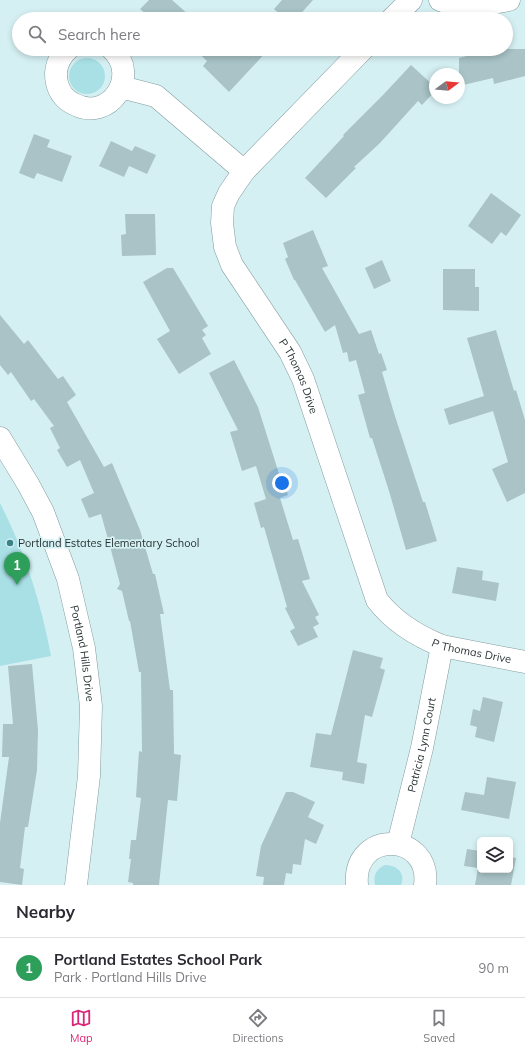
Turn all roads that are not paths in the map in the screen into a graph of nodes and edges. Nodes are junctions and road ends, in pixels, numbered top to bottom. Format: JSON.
{"nodes":[{"id":1,"x":411,"y":0,"type":"edge"},
{"id":2,"x":440,"y":0,"type":"edge"},
{"id":3,"x":509,"y":0,"type":"edge"},
{"id":4,"x":399,"y":12,"type":"edge"},
{"id":5,"x":62,"y":56,"type":"edge"},
{"id":6,"x":118,"y":56,"type":"edge"},
{"id":7,"x":356,"y":56,"type":"edge"},
{"id":8,"x":121,"y":87,"type":"junction"},
{"id":9,"x":244,"y":171,"type":"junction"},
{"id":10,"x":0,"y":438,"type":"edge"},
{"id":11,"x":442,"y":646,"type":"junction"},
{"id":12,"x":525,"y":662,"type":"edge"},
{"id":13,"x":398,"y":844,"type":"junction"},
{"id":14,"x":76,"y":885,"type":"edge"},
{"id":15,"x":357,"y":885,"type":"edge"},
{"id":16,"x":425,"y":885,"type":"edge"}],
"edges":[{"from":1,"to":4,"type":"street"},
{"from":2,"to":3,"type":"street"},
{"from":5,"to":8,"type":"street"},
{"from":6,"to":8,"type":"street"},
{"from":7,"to":9,"type":"street","name":"P Thomas Drive"},
{"from":8,"to":9,"type":"street"},
{"from":9,"to":11,"type":"street","name":"P Thomas Drive"},
{"from":10,"to":14,"type":"street","name":"Portland Hills Drive"},
{"from":11,"to":12,"type":"street","name":"P Thomas Drive"},
{"from":11,"to":13,"type":"street","name":"Patricia Lynn Court"},
{"from":13,"to":15,"type":"street"},
{"from":13,"to":16,"type":"street"}]}
